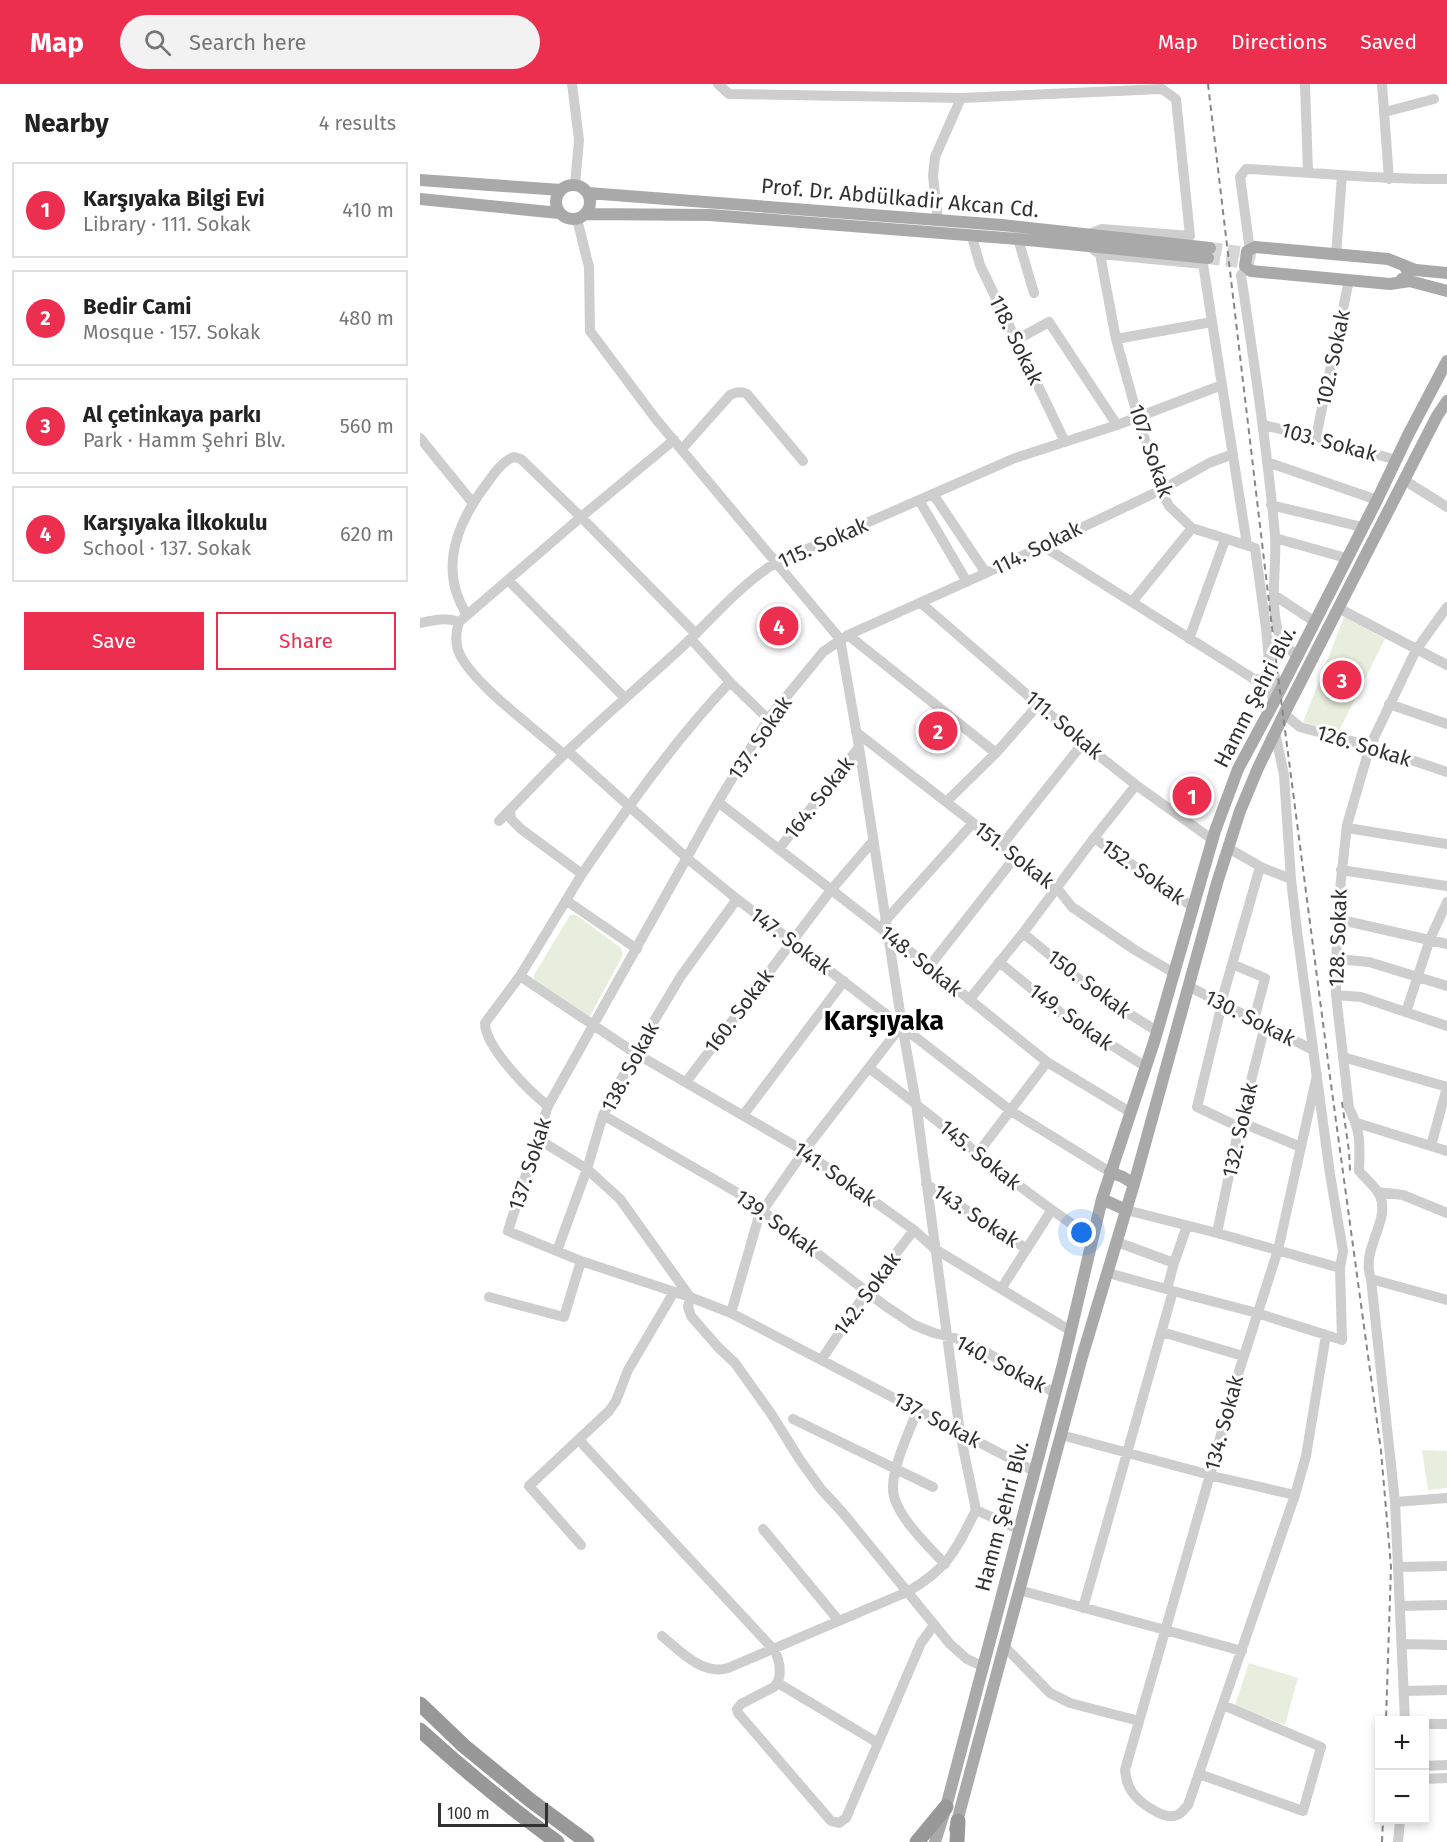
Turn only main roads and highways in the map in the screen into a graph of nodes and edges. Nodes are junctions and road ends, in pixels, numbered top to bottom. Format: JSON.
{"nodes":[{"id":1,"x":420,"y":180,"type":"edge"},
{"id":2,"x":561,"y":190,"type":"junction"},
{"id":3,"x":588,"y":193,"type":"junction"},
{"id":4,"x":420,"y":199,"type":"edge"},
{"id":5,"x":559,"y":213,"type":"junction"},
{"id":6,"x":582,"y":217,"type":"junction"},
{"id":7,"x":1088,"y":241,"type":"junction"},
{"id":8,"x":1209,"y":253,"type":"tunnel mouth"},
{"id":9,"x":1252,"y":259,"type":"junction"},
{"id":10,"x":1447,"y":267,"type":"edge"},
{"id":11,"x":1447,"y":273,"type":"edge"},
{"id":12,"x":1415,"y":274,"type":"junction"},
{"id":13,"x":1447,"y":291,"type":"edge"},
{"id":14,"x":1447,"y":361,"type":"edge"},
{"id":15,"x":1447,"y":401,"type":"edge"},
{"id":16,"x":1442,"y":419,"type":"edge"},
{"id":17,"x":1110,"y":1172,"type":"junction"},
{"id":18,"x":1134,"y":1184,"type":"junction"},
{"id":19,"x":1102,"y":1199,"type":"junction"},
{"id":20,"x":1126,"y":1210,"type":"junction"},
{"id":21,"x":420,"y":1704,"type":"edge"},
{"id":22,"x":420,"y":1730,"type":"edge"},
{"id":23,"x":946,"y":1807,"type":"junction"},
{"id":24,"x":958,"y":1821,"type":"junction"},
{"id":25,"x":557,"y":1842,"type":"edge"},
{"id":26,"x":587,"y":1842,"type":"edge"},
{"id":27,"x":917,"y":1842,"type":"edge"},
{"id":28,"x":934,"y":1842,"type":"edge"},
{"id":29,"x":950,"y":1842,"type":"edge"},
{"id":30,"x":957,"y":1842,"type":"edge"}],
"edges":[{"from":1,"to":2,"type":"main road"},
{"from":2,"to":3,"type":"main road","name":"Prof. Dr. Abdülkadir Akcan Cd."},
{"from":2,"to":5,"type":"main road"},
{"from":3,"to":6,"type":"main road"},
{"from":3,"to":7,"type":"main road","name":"Prof. Dr. Abdülkadir Akcan Cd."},
{"from":4,"to":5,"type":"main road","name":"Prof. Dr. Abdülkadir Akcan Cd."},
{"from":5,"to":6,"type":"main road","name":"Prof. Dr. Abdülkadir Akcan Cd."},
{"from":6,"to":7,"type":"main road","name":"Prof. Dr. Abdülkadir Akcan Cd."},
{"from":7,"to":8,"type":"main road","name":"Prof. Dr. Abdülkadir Akcan Cd."},
{"from":9,"to":12,"type":"main road"},
{"from":9,"to":12,"type":"main road"},
{"from":9,"to":12,"type":"main road"},
{"from":10,"to":12,"type":"main road"},
{"from":11,"to":12,"type":"main road"},
{"from":12,"to":13,"type":"main road"},
{"from":14,"to":17,"type":"main road","name":"Hamm Şehri Blv."},
{"from":15,"to":16,"type":"main road","name":"Hamm Şehri Blv."},
{"from":16,"to":18,"type":"main road","name":"Hamm Şehri Blv."},
{"from":17,"to":18,"type":"main road"},
{"from":17,"to":19,"type":"main road","name":"Hamm Şehri Blv."},
{"from":18,"to":20,"type":"main road","name":"Hamm Şehri Blv."},
{"from":19,"to":20,"type":"main road"},
{"from":19,"to":23,"type":"main road","name":"Hamm Şehri Blv."},
{"from":20,"to":24,"type":"main road","name":"Hamm Şehri Blv."},
{"from":21,"to":26,"type":"highway"},
{"from":22,"to":25,"type":"highway"},
{"from":23,"to":27,"type":"highway"},
{"from":23,"to":28,"type":"main road","name":"Hamm Şehri Blv."},
{"from":24,"to":29,"type":"main road","name":"Hamm Şehri Blv."},
{"from":24,"to":30,"type":"highway"}]}
